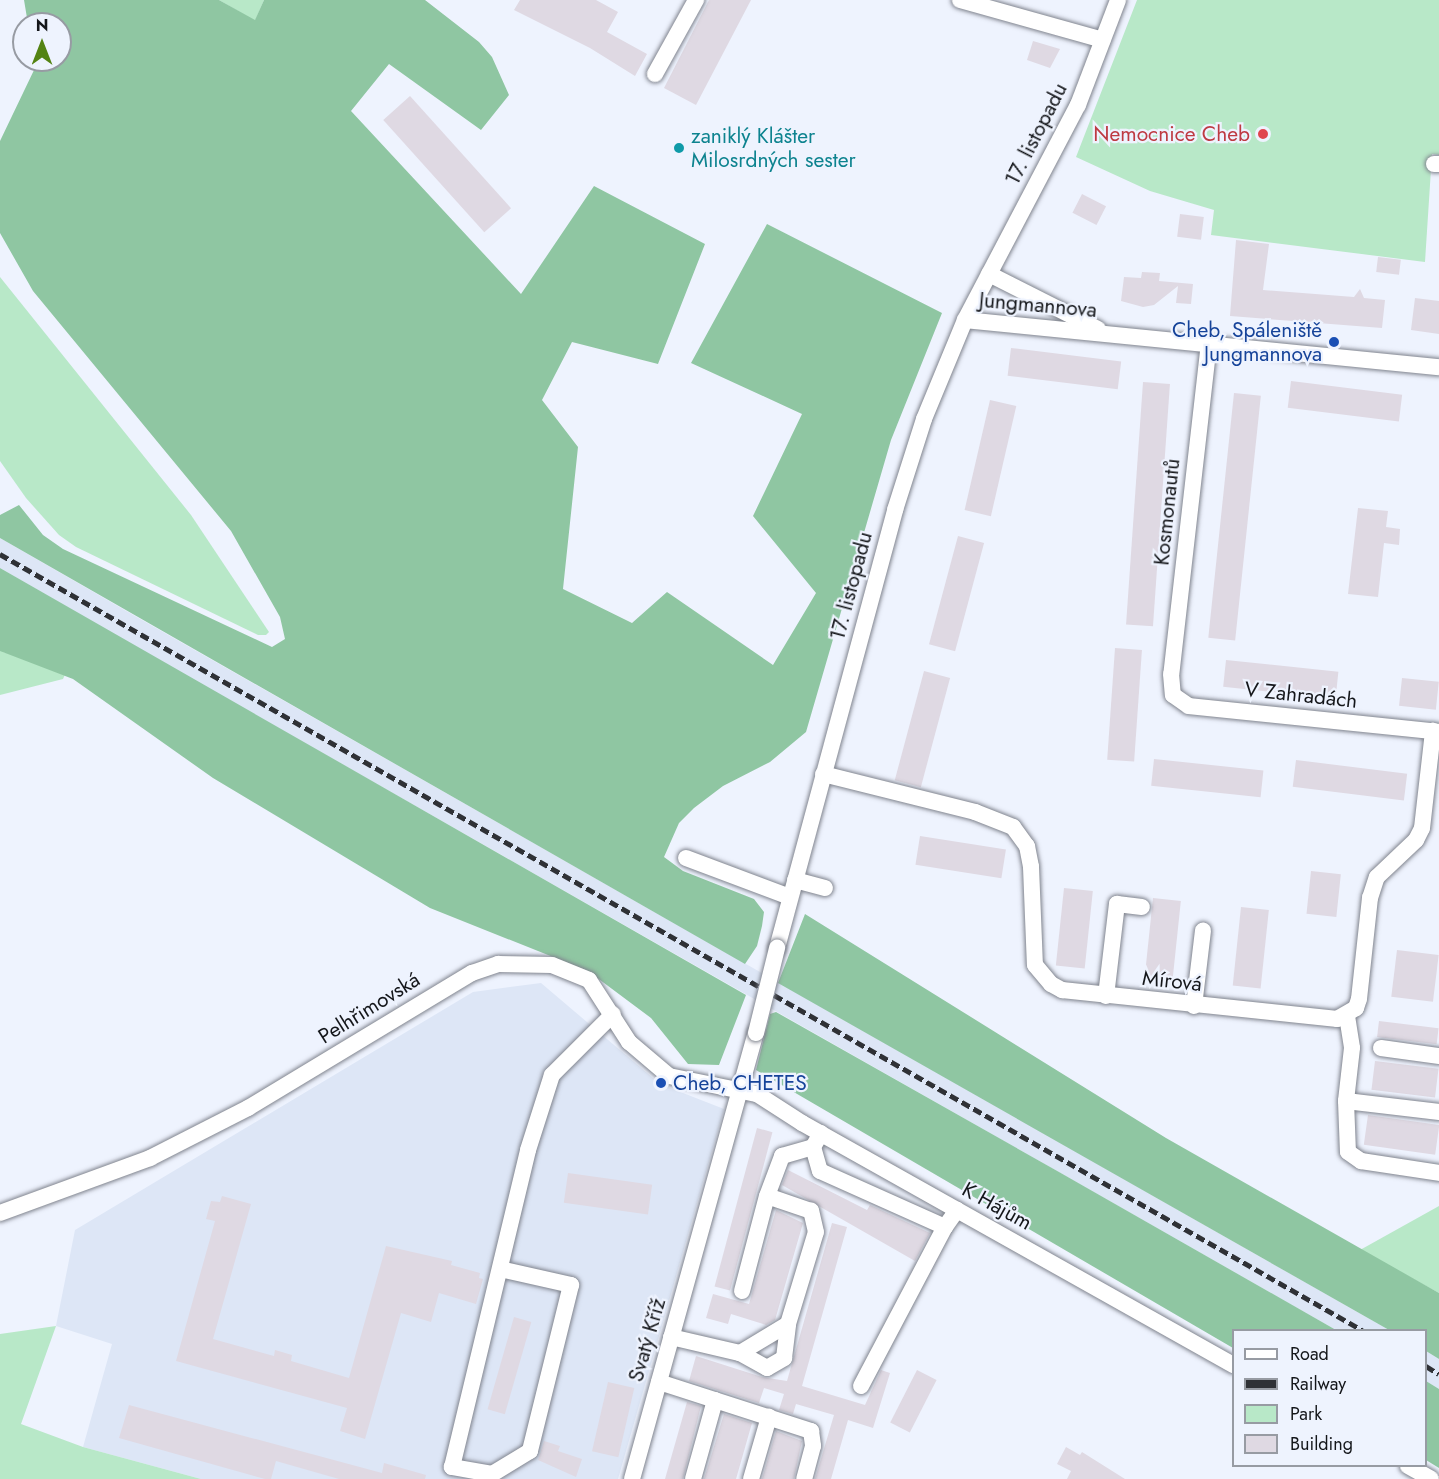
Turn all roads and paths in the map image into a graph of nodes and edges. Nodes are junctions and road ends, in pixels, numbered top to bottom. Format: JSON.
{"nodes":[{"id":1,"x":696,"y":0,"type":"edge"},
{"id":2,"x":960,"y":0,"type":"edge"},
{"id":3,"x":1118,"y":0,"type":"edge"},
{"id":4,"x":1103,"y":40,"type":"junction"},
{"id":5,"x":655,"y":74,"type":"dead end"},
{"id":6,"x":989,"y":274,"type":"junction"},
{"id":7,"x":965,"y":320,"type":"junction"},
{"id":8,"x":1106,"y":334,"type":"junction"},
{"id":9,"x":1209,"y":343,"type":"junction"},
{"id":10,"x":1439,"y":367,"type":"edge"},
{"id":11,"x":1171,"y":685,"type":"joint"},
{"id":12,"x":1436,"y":732,"type":"edge"},
{"id":13,"x":823,"y":774,"type":"junction"},
{"id":14,"x":686,"y":858,"type":"dead end"},
{"id":15,"x":795,"y":880,"type":"junction"},
{"id":16,"x":825,"y":888,"type":"dead end"},
{"id":17,"x":790,"y":897,"type":"junction"},
{"id":18,"x":1142,"y":907,"type":"dead end"},
{"id":19,"x":1203,"y":931,"type":"dead end"},
{"id":20,"x":1106,"y":996,"type":"junction"},
{"id":21,"x":1194,"y":1006,"type":"junction"},
{"id":22,"x":613,"y":1014,"type":"junction"},
{"id":23,"x":1347,"y":1016,"type":"junction"},
{"id":24,"x":1381,"y":1048,"type":"dead end"},
{"id":25,"x":1439,"y":1056,"type":"edge"},
{"id":26,"x":739,"y":1088,"type":"junction"},
{"id":27,"x":1346,"y":1101,"type":"junction"},
{"id":28,"x":1439,"y":1112,"type":"edge"},
{"id":29,"x":817,"y":1140,"type":"junction"},
{"id":30,"x":880,"y":1165,"type":"junction"},
{"id":31,"x":1439,"y":1173,"type":"edge"},
{"id":32,"x":868,"y":1191,"type":"junction"},
{"id":33,"x":767,"y":1196,"type":"junction"},
{"id":34,"x":957,"y":1209,"type":"junction"},
{"id":35,"x":0,"y":1213,"type":"edge"},
{"id":36,"x":706,"y":1213,"type":"joint"},
{"id":37,"x":945,"y":1227,"type":"junction"},
{"id":38,"x":500,"y":1269,"type":"junction"},
{"id":39,"x":742,"y":1291,"type":"dead end"},
{"id":40,"x":788,"y":1324,"type":"junction"},
{"id":41,"x":671,"y":1337,"type":"junction"},
{"id":42,"x":740,"y":1353,"type":"junction"},
{"id":43,"x":1232,"y":1364,"type":"edge"},
{"id":44,"x":659,"y":1382,"type":"junction"},
{"id":45,"x":861,"y":1386,"type":"dead end"},
{"id":46,"x":715,"y":1400,"type":"junction"},
{"id":47,"x":769,"y":1417,"type":"junction"},
{"id":48,"x":1410,"y":1467,"type":"edge"},
{"id":49,"x":632,"y":1479,"type":"edge"},
{"id":50,"x":693,"y":1479,"type":"edge"},
{"id":51,"x":751,"y":1479,"type":"edge"},
{"id":52,"x":804,"y":1479,"type":"edge"},
{"id":53,"x":1431,"y":1479,"type":"edge"}],
"edges":[{"from":1,"to":5,"type":"street"},
{"from":2,"to":4,"type":"street"},
{"from":3,"to":4,"type":"street","name":"17. listopadu"},
{"from":4,"to":6,"type":"street","name":"17. listopadu"},
{"from":6,"to":7,"type":"street","name":"17. listopadu"},
{"from":6,"to":8,"type":"street","name":"Jungmannova"},
{"from":7,"to":8,"type":"street","name":"Jungmannova"},
{"from":7,"to":13,"type":"street","name":"17. listopadu"},
{"from":8,"to":9,"type":"street","name":"Jungmannova"},
{"from":9,"to":10,"type":"street","name":"Jungmannova"},
{"from":9,"to":11,"type":"street","name":"Kosmonautů"},
{"from":11,"to":12,"type":"street","name":"V Zahradách"},
{"from":12,"to":23,"type":"street"},
{"from":13,"to":15,"type":"street","name":"17. listopadu"},
{"from":13,"to":20,"type":"street","name":"Mírová"},
{"from":14,"to":17,"type":"street"},
{"from":15,"to":16,"type":"street"},
{"from":15,"to":17,"type":"street","name":"17. listopadu"},
{"from":17,"to":26,"type":"street","name":"17. listopadu","bridge":true},
{"from":18,"to":20,"type":"street"},
{"from":19,"to":21,"type":"street"},
{"from":20,"to":21,"type":"street","name":"Mírová"},
{"from":21,"to":23,"type":"street","name":"Mírová"},
{"from":22,"to":26,"type":"street","name":"Pelhřimovská"},
{"from":22,"to":35,"type":"street","name":"Pelhřimovská"},
{"from":22,"to":38,"type":"street"},
{"from":23,"to":27,"type":"street"},
{"from":24,"to":25,"type":"street"},
{"from":26,"to":29,"type":"street","name":"K Hájům"},
{"from":26,"to":36,"type":"street","name":"17. listopadu"},
{"from":27,"to":28,"type":"street"},
{"from":27,"to":31,"type":"street"},
{"from":29,"to":30,"type":"street","name":"K Hájům"},
{"from":29,"to":32,"type":"street"},
{"from":29,"to":33,"type":"street"},
{"from":30,"to":32,"type":"street"},
{"from":30,"to":34,"type":"street","name":"K Hájům"},
{"from":32,"to":37,"type":"street"},
{"from":33,"to":39,"type":"street"},
{"from":33,"to":40,"type":"street"},
{"from":34,"to":37,"type":"street"},
{"from":34,"to":43,"type":"street","name":"K Hájům"},
{"from":36,"to":41,"type":"street","name":"Svatý Kříž"},
{"from":37,"to":45,"type":"street"},
{"from":38,"to":38,"type":"street"},
{"from":40,"to":42,"type":"street"},
{"from":40,"to":42,"type":"street"},
{"from":41,"to":42,"type":"street"},
{"from":41,"to":44,"type":"street","name":"Svatý Kříž"},
{"from":44,"to":46,"type":"street"},
{"from":44,"to":49,"type":"street","name":"Svatý Kříž"},
{"from":46,"to":47,"type":"street"},
{"from":46,"to":50,"type":"street"},
{"from":47,"to":51,"type":"street"},
{"from":47,"to":52,"type":"street"},
{"from":48,"to":53,"type":"street"}]}
